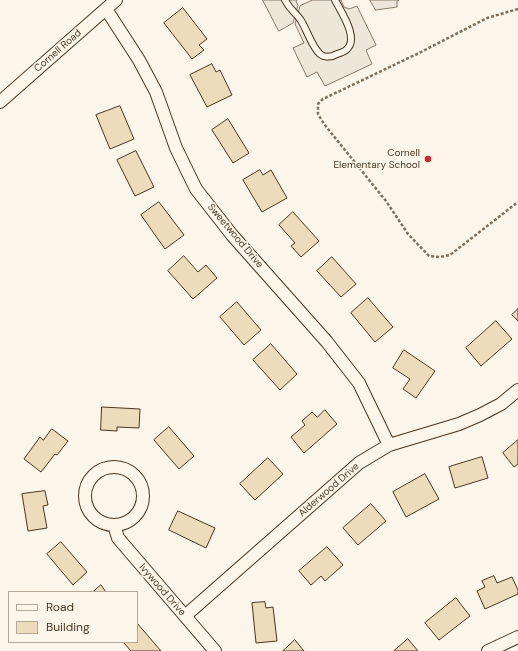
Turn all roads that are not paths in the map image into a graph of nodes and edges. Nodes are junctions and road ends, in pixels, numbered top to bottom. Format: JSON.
{"nodes":[{"id":1,"x":116,"y":0,"type":"edge"},
{"id":2,"x":285,"y":0,"type":"edge"},
{"id":3,"x":335,"y":0,"type":"edge"},
{"id":4,"x":106,"y":9,"type":"junction"},
{"id":5,"x":0,"y":102,"type":"edge"},
{"id":6,"x":518,"y":390,"type":"edge"},
{"id":7,"x":390,"y":445,"type":"junction"},
{"id":8,"x":114,"y":525,"type":"junction"},
{"id":9,"x":185,"y":616,"type":"junction"},
{"id":10,"x":518,"y":637,"type":"edge"},
{"id":11,"x":215,"y":651,"type":"edge"},
{"id":12,"x":488,"y":651,"type":"edge"}],
"edges":[{"from":1,"to":4,"type":"street","name":"Cornell Road"},
{"from":2,"to":3,"type":"lane"},
{"from":4,"to":5,"type":"street","name":"Cornell Road"},
{"from":4,"to":7,"type":"street","name":"Sweetwood Drive"},
{"from":6,"to":7,"type":"street","name":"Alderwood Drive"},
{"from":7,"to":9,"type":"street","name":"Alderwood Drive"},
{"from":8,"to":8,"type":"street"},
{"from":8,"to":9,"type":"street","name":"Ivywood Drive"},
{"from":9,"to":11,"type":"street","name":"Ivywood Drive"},
{"from":10,"to":12,"type":"street"}]}
